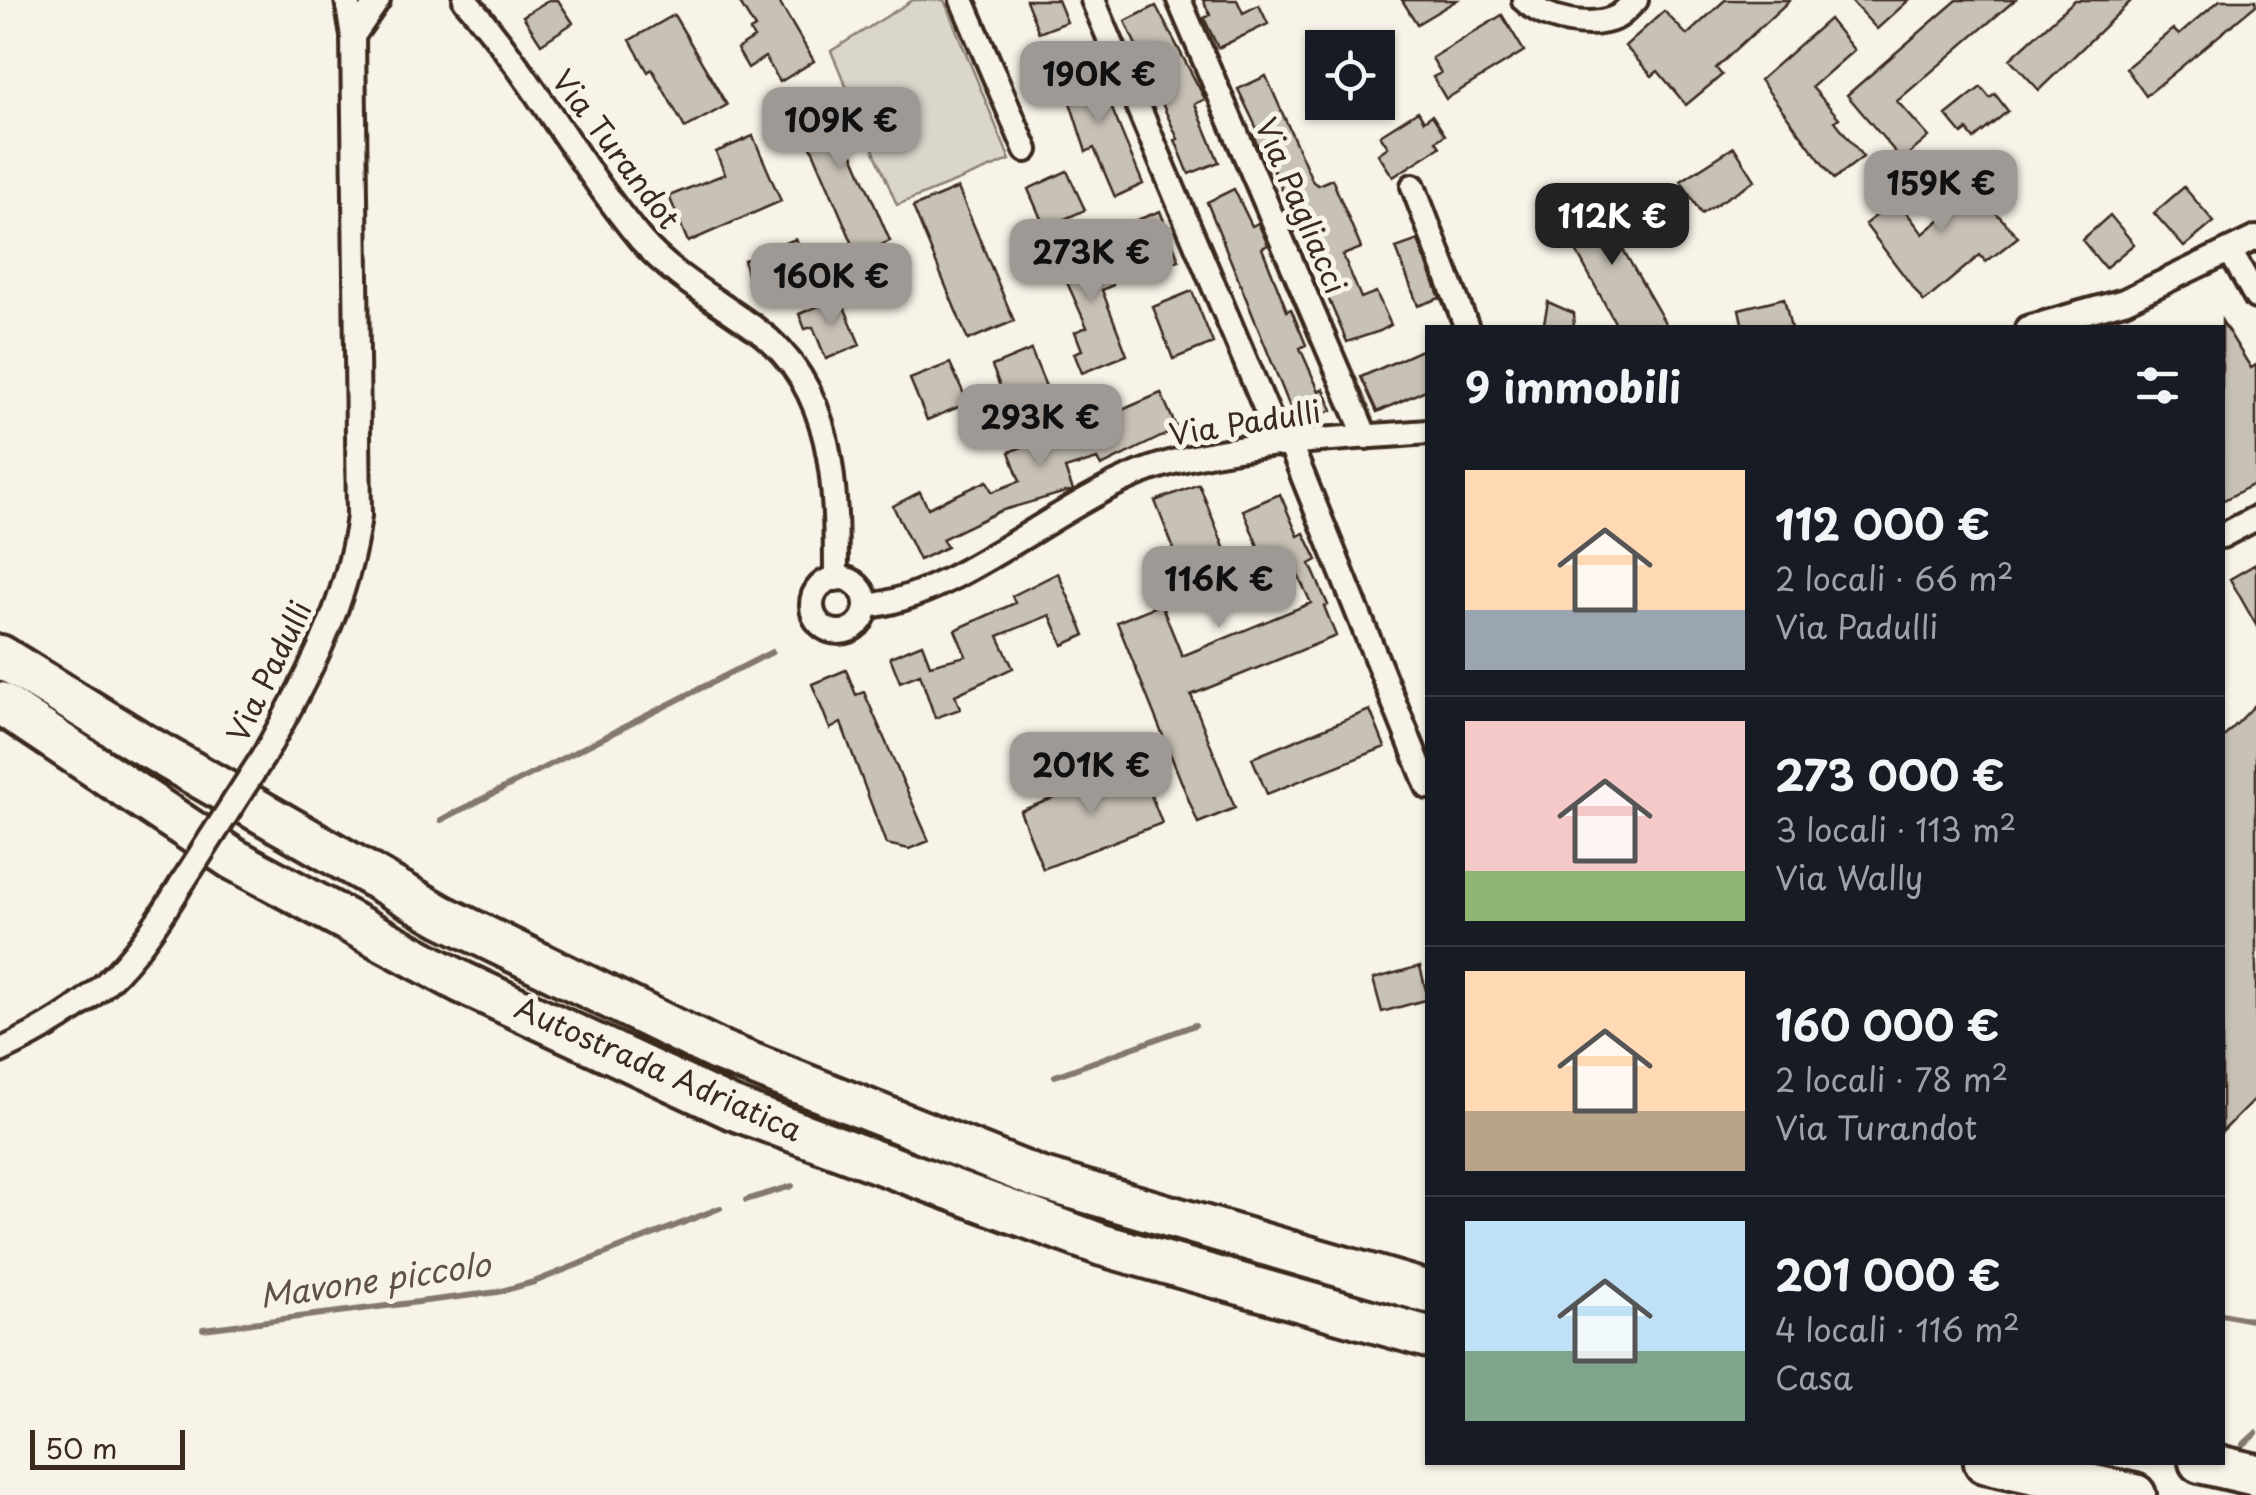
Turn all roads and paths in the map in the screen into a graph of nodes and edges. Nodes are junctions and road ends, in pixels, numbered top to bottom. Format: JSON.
{"nodes":[{"id":1,"x":347,"y":0,"type":"edge"},
{"id":2,"x":378,"y":0,"type":"edge"},
{"id":3,"x":962,"y":0,"type":"edge"},
{"id":4,"x":1093,"y":0,"type":"edge"},
{"id":5,"x":1178,"y":0,"type":"edge"},
{"id":6,"x":1524,"y":0,"type":"edge"},
{"id":7,"x":1636,"y":0,"type":"edge"},
{"id":8,"x":462,"y":1,"type":"edge"},
{"id":9,"x":353,"y":36,"type":"junction"},
{"id":10,"x":1026,"y":150,"type":"dead end"},
{"id":11,"x":1413,"y":186,"type":"dead end"},
{"id":12,"x":2256,"y":238,"type":"edge"},
{"id":13,"x":2230,"y":252,"type":"junction"},
{"id":14,"x":2256,"y":298,"type":"edge"},
{"id":15,"x":1466,"y":325,"type":"edge"},
{"id":16,"x":2038,"y":325,"type":"edge"},
{"id":17,"x":1425,"y":432,"type":"edge"},
{"id":18,"x":1366,"y":437,"type":"junction"},
{"id":19,"x":1285,"y":445,"type":"junction"},
{"id":20,"x":2256,"y":518,"type":"edge"},
{"id":21,"x":2225,"y":534,"type":"edge"},
{"id":22,"x":836,"y":579,"type":"junction"},
{"id":23,"x":866,"y":606,"type":"junction"},
{"id":24,"x":0,"y":656,"type":"edge"},
{"id":25,"x":0,"y":704,"type":"edge"},
{"id":26,"x":1425,"y":780,"type":"edge"},
{"id":27,"x":0,"y":1051,"type":"edge"},
{"id":28,"x":1425,"y":1291,"type":"edge"},
{"id":29,"x":1425,"y":1336,"type":"edge"},
{"id":30,"x":1999,"y":1465,"type":"edge"},
{"id":31,"x":2214,"y":1465,"type":"edge"},
{"id":32,"x":2256,"y":1474,"type":"edge"},
{"id":33,"x":2136,"y":1495,"type":"edge"}],
"edges":[{"from":1,"to":9,"type":"street","name":"Via Padulli"},
{"from":2,"to":9,"type":"street"},
{"from":3,"to":10,"type":"street"},
{"from":4,"to":19,"type":"street"},
{"from":5,"to":18,"type":"street","name":"Via Pagliacci"},
{"from":6,"to":7,"type":"street"},
{"from":8,"to":22,"type":"street","name":"Via Turandot"},
{"from":9,"to":27,"type":"street","name":"Via Padulli","bridge":true},
{"from":11,"to":15,"type":"street"},
{"from":12,"to":13,"type":"street"},
{"from":13,"to":14,"type":"street"},
{"from":13,"to":16,"type":"street"},
{"from":17,"to":18,"type":"street","name":"Via Padulli"},
{"from":18,"to":19,"type":"street","name":"Via Padulli"},
{"from":19,"to":23,"type":"street","name":"Via Padulli"},
{"from":19,"to":26,"type":"street"},
{"from":20,"to":21,"type":"street"},
{"from":22,"to":23,"type":"street"},
{"from":22,"to":23,"type":"street","name":"Via Padulli"},
{"from":24,"to":28,"type":"highway","name":"Autostrada Adriatica"},
{"from":25,"to":29,"type":"highway","name":"Autostrada Adriatica"},
{"from":30,"to":33,"type":"highway"},
{"from":31,"to":32,"type":"highway"}]}
